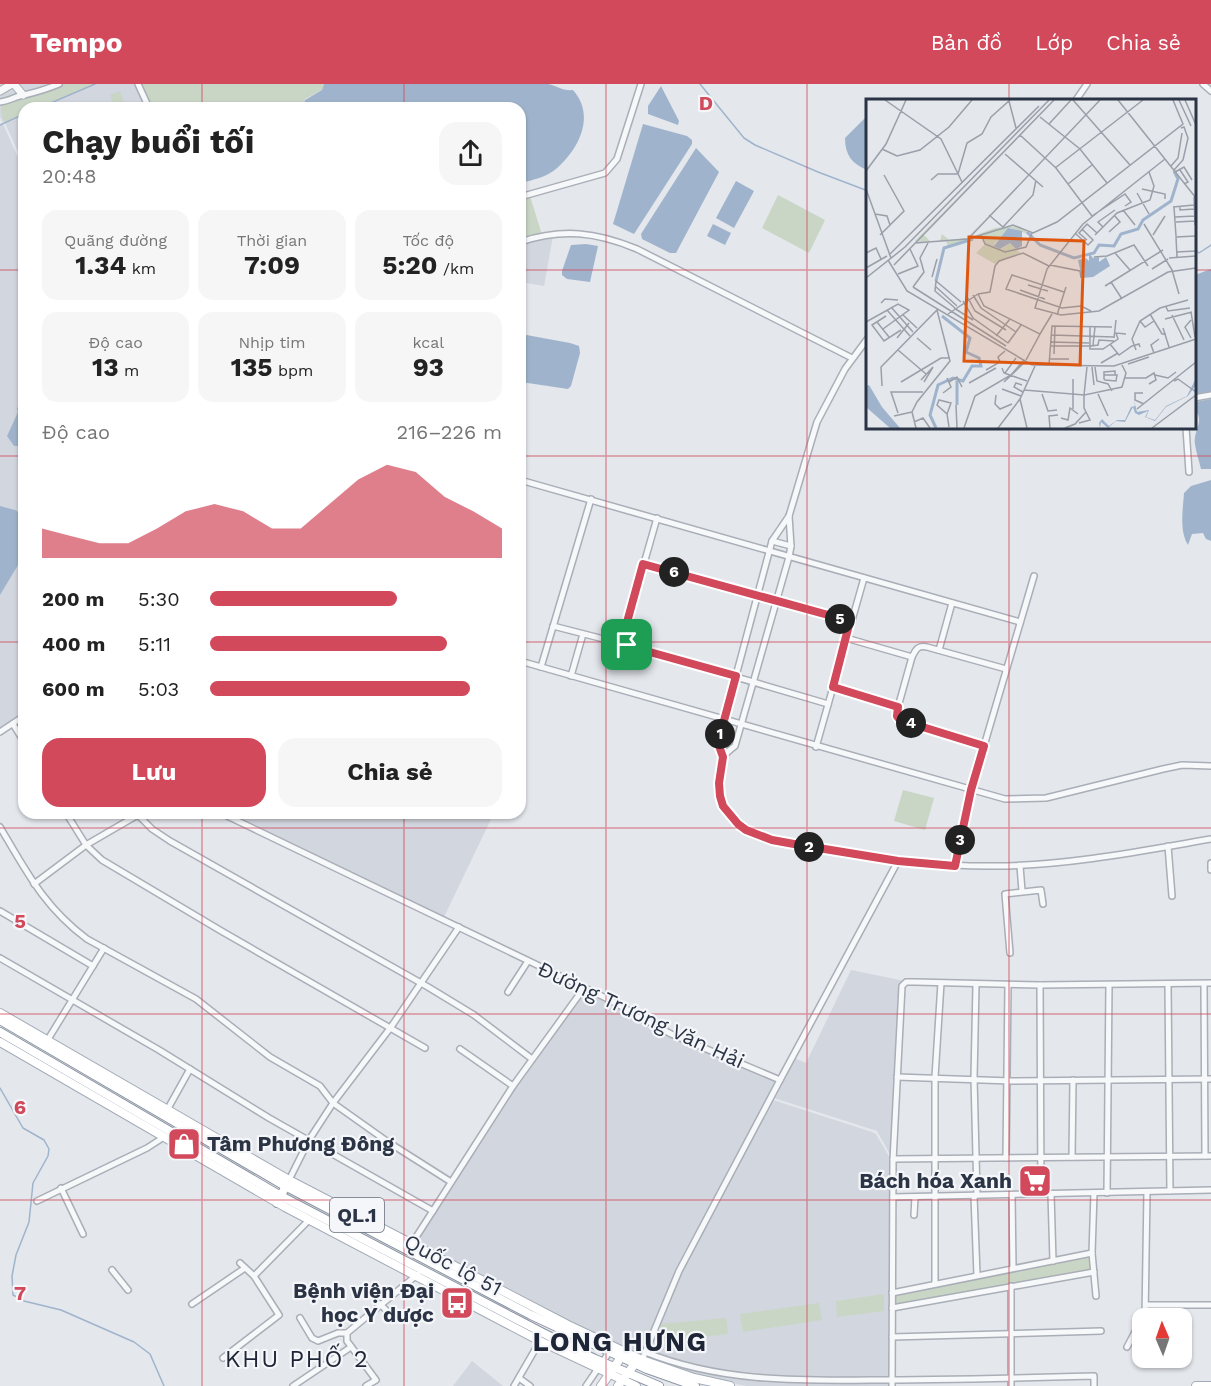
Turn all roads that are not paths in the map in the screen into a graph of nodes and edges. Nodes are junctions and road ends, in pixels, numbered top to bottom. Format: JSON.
{"nodes":[{"id":1,"x":13,"y":84,"type":"edge"},
{"id":2,"x":59,"y":84,"type":"edge"},
{"id":3,"x":138,"y":84,"type":"edge"},
{"id":4,"x":641,"y":84,"type":"edge"},
{"id":5,"x":1087,"y":84,"type":"edge"},
{"id":6,"x":1203,"y":84,"type":"edge"},
{"id":7,"x":1211,"y":91,"type":"edge"},
{"id":8,"x":0,"y":94,"type":"edge"},
{"id":9,"x":23,"y":95,"type":"junction"},
{"id":10,"x":1077,"y":99,"type":"edge"},
{"id":11,"x":0,"y":102,"type":"edge"},
{"id":12,"x":146,"y":102,"type":"edge"},
{"id":13,"x":526,"y":195,"type":"edge"},
{"id":14,"x":526,"y":241,"type":"edge"},
{"id":15,"x":866,"y":339,"type":"edge"},
{"id":16,"x":859,"y":348,"type":"junction"},
{"id":17,"x":866,"y":350,"type":"edge"},
{"id":18,"x":852,"y":358,"type":"junction"},
{"id":19,"x":1211,"y":395,"type":"edge"},
{"id":20,"x":1196,"y":398,"type":"edge"},
{"id":21,"x":1186,"y":429,"type":"edge"},
{"id":22,"x":1189,"y":472,"type":"dead end"},
{"id":23,"x":526,"y":482,"type":"edge"},
{"id":24,"x":591,"y":500,"type":"junction"},
{"id":25,"x":789,"y":516,"type":"junction"},
{"id":26,"x":657,"y":518,"type":"junction"},
{"id":27,"x":772,"y":542,"type":"junction"},
{"id":28,"x":791,"y":546,"type":"junction"},
{"id":29,"x":770,"y":551,"type":"junction"},
{"id":30,"x":789,"y":556,"type":"junction"},
{"id":31,"x":643,"y":564,"type":"junction"},
{"id":32,"x":1034,"y":576,"type":"dead end"},
{"id":33,"x":864,"y":578,"type":"junction"},
{"id":34,"x":758,"y":595,"type":"junction"},
{"id":35,"x":776,"y":601,"type":"junction"},
{"id":36,"x":952,"y":603,"type":"junction"},
{"id":37,"x":850,"y":621,"type":"junction"},
{"id":38,"x":1020,"y":622,"type":"junction"},
{"id":39,"x":553,"y":626,"type":"junction"},
{"id":40,"x":583,"y":634,"type":"junction"},
{"id":41,"x":846,"y":638,"type":"junction"},
{"id":42,"x":621,"y":644,"type":"junction"},
{"id":43,"x":939,"y":650,"type":"junction"},
{"id":44,"x":912,"y":657,"type":"junction"},
{"id":45,"x":526,"y":663,"type":"edge"},
{"id":46,"x":541,"y":667,"type":"junction"},
{"id":47,"x":1006,"y":669,"type":"junction"},
{"id":48,"x":571,"y":676,"type":"junction"},
{"id":49,"x":736,"y":676,"type":"junction"},
{"id":50,"x":753,"y":681,"type":"junction"},
{"id":51,"x":833,"y":687,"type":"junction"},
{"id":52,"x":828,"y":704,"type":"junction"},
{"id":53,"x":898,"y":707,"type":"junction"},
{"id":54,"x":18,"y":720,"type":"edge"},
{"id":55,"x":724,"y":721,"type":"junction"},
{"id":56,"x":13,"y":723,"type":"junction"},
{"id":57,"x":741,"y":726,"type":"junction"},
{"id":58,"x":0,"y":732,"type":"edge"},
{"id":59,"x":18,"y":732,"type":"edge"},
{"id":60,"x":984,"y":746,"type":"junction"},
{"id":61,"x":816,"y":747,"type":"junction"},
{"id":62,"x":723,"y":757,"type":"junction"},
{"id":63,"x":1211,"y":766,"type":"edge"},
{"id":64,"x":971,"y":790,"type":"junction"},
{"id":65,"x":70,"y":819,"type":"edge"},
{"id":66,"x":130,"y":819,"type":"edge"},
{"id":67,"x":144,"y":819,"type":"edge"},
{"id":68,"x":234,"y":819,"type":"edge"},
{"id":69,"x":0,"y":827,"type":"edge"},
{"id":70,"x":1211,"y":839,"type":"edge"},
{"id":71,"x":86,"y":845,"type":"junction"},
{"id":72,"x":1168,"y":846,"type":"junction"},
{"id":73,"x":898,"y":861,"type":"junction"},
{"id":74,"x":1211,"y":863,"type":"edge"},
{"id":75,"x":955,"y":866,"type":"junction"},
{"id":76,"x":1020,"y":866,"type":"junction"},
{"id":77,"x":1211,"y":870,"type":"edge"},
{"id":78,"x":34,"y":884,"type":"junction"},
{"id":79,"x":1022,"y":891,"type":"junction"},
{"id":80,"x":1172,"y":896,"type":"dead end"},
{"id":81,"x":1043,"y":904,"type":"dead end"},
{"id":82,"x":0,"y":911,"type":"edge"},
{"id":83,"x":459,"y":927,"type":"junction"},
{"id":84,"x":104,"y":948,"type":"junction"},
{"id":85,"x":1010,"y":953,"type":"dead end"},
{"id":86,"x":0,"y":958,"type":"edge"},
{"id":87,"x":528,"y":961,"type":"junction"},
{"id":88,"x":93,"y":966,"type":"junction"},
{"id":89,"x":422,"y":983,"type":"junction"},
{"id":90,"x":941,"y":983,"type":"junction"},
{"id":91,"x":1208,"y":984,"type":"edge"},
{"id":92,"x":976,"y":985,"type":"junction"},
{"id":93,"x":1008,"y":985,"type":"junction"},
{"id":94,"x":1109,"y":985,"type":"junction"},
{"id":95,"x":1168,"y":985,"type":"junction"},
{"id":96,"x":1040,"y":986,"type":"junction"},
{"id":97,"x":584,"y":988,"type":"junction"},
{"id":98,"x":508,"y":992,"type":"dead end"},
{"id":99,"x":72,"y":1000,"type":"junction"},
{"id":100,"x":0,"y":1012,"type":"edge"},
{"id":101,"x":0,"y":1020,"type":"edge"},
{"id":102,"x":391,"y":1027,"type":"junction"},
{"id":103,"x":0,"y":1032,"type":"edge"},
{"id":104,"x":0,"y":1042,"type":"edge"},
{"id":105,"x":45,"y":1043,"type":"junction"},
{"id":106,"x":425,"y":1048,"type":"dead end"},
{"id":107,"x":460,"y":1049,"type":"dead end"},
{"id":108,"x":532,"y":1059,"type":"junction"},
{"id":109,"x":190,"y":1069,"type":"junction"},
{"id":110,"x":897,"y":1077,"type":"junction"},
{"id":111,"x":935,"y":1077,"type":"junction"},
{"id":112,"x":974,"y":1078,"type":"junction"},
{"id":113,"x":1040,"y":1079,"type":"junction"},
{"id":114,"x":1169,"y":1079,"type":"junction"},
{"id":115,"x":1208,"y":1079,"type":"edge"},
{"id":116,"x":780,"y":1080,"type":"junction"},
{"id":117,"x":1008,"y":1080,"type":"junction"},
{"id":118,"x":1073,"y":1080,"type":"junction"},
{"id":119,"x":1108,"y":1080,"type":"junction"},
{"id":120,"x":513,"y":1086,"type":"junction"},
{"id":121,"x":333,"y":1103,"type":"junction"},
{"id":122,"x":165,"y":1113,"type":"junction"},
{"id":123,"x":169,"y":1130,"type":"junction"},
{"id":124,"x":163,"y":1138,"type":"junction"},
{"id":125,"x":309,"y":1140,"type":"junction"},
{"id":126,"x":1170,"y":1156,"type":"junction"},
{"id":127,"x":1208,"y":1156,"type":"edge"},
{"id":128,"x":1072,"y":1157,"type":"junction"},
{"id":129,"x":1107,"y":1157,"type":"junction"},
{"id":130,"x":976,"y":1158,"type":"junction"},
{"id":131,"x":1006,"y":1158,"type":"junction"},
{"id":132,"x":1041,"y":1158,"type":"junction"},
{"id":133,"x":893,"y":1159,"type":"junction"},
{"id":134,"x":935,"y":1159,"type":"junction"},
{"id":135,"x":451,"y":1182,"type":"junction"},
{"id":136,"x":287,"y":1183,"type":"junction"},
{"id":137,"x":61,"y":1188,"type":"junction"},
{"id":138,"x":1211,"y":1190,"type":"edge"},
{"id":139,"x":1170,"y":1191,"type":"junction"},
{"id":140,"x":1147,"y":1192,"type":"junction"},
{"id":141,"x":1094,"y":1193,"type":"junction"},
{"id":142,"x":1107,"y":1193,"type":"junction"},
{"id":143,"x":1041,"y":1194,"type":"junction"},
{"id":144,"x":1051,"y":1194,"type":"junction"},
{"id":145,"x":1012,"y":1195,"type":"junction"},
{"id":146,"x":936,"y":1196,"type":"junction"},
{"id":147,"x":975,"y":1196,"type":"junction"},
{"id":148,"x":893,"y":1197,"type":"junction"},
{"id":149,"x":915,"y":1197,"type":"junction"},
{"id":150,"x":279,"y":1199,"type":"junction"},
{"id":151,"x":37,"y":1201,"type":"dead end"},
{"id":152,"x":434,"y":1211,"type":"junction"},
{"id":153,"x":914,"y":1215,"type":"dead end"},
{"id":154,"x":309,"y":1220,"type":"junction"},
{"id":155,"x":82,"y":1234,"type":"dead end"},
{"id":156,"x":410,"y":1247,"type":"junction"},
{"id":157,"x":1092,"y":1253,"type":"junction"},
{"id":158,"x":1053,"y":1261,"type":"junction"},
{"id":159,"x":1013,"y":1268,"type":"junction"},
{"id":160,"x":112,"y":1270,"type":"dead end"},
{"id":161,"x":1094,"y":1272,"type":"junction"},
{"id":162,"x":419,"y":1273,"type":"junction"},
{"id":163,"x":977,"y":1275,"type":"junction"},
{"id":164,"x":254,"y":1276,"type":"junction"},
{"id":165,"x":935,"y":1284,"type":"junction"},
{"id":166,"x":1011,"y":1286,"type":"junction"},
{"id":167,"x":128,"y":1290,"type":"dead end"},
{"id":168,"x":892,"y":1293,"type":"junction"},
{"id":169,"x":1096,"y":1296,"type":"dead end"},
{"id":170,"x":192,"y":1304,"type":"dead end"},
{"id":171,"x":380,"y":1304,"type":"junction"},
{"id":172,"x":1146,"y":1305,"type":"junction"},
{"id":173,"x":1211,"y":1305,"type":"edge"},
{"id":174,"x":892,"y":1308,"type":"junction"},
{"id":175,"x":1146,"y":1308,"type":"edge"},
{"id":176,"x":392,"y":1316,"type":"dead end"},
{"id":177,"x":300,"y":1318,"type":"dead end"},
{"id":178,"x":1101,"y":1331,"type":"dead end"},
{"id":179,"x":347,"y":1333,"type":"junction"},
{"id":180,"x":1011,"y":1333,"type":"junction"},
{"id":181,"x":542,"y":1337,"type":"junction"},
{"id":182,"x":892,"y":1337,"type":"junction"},
{"id":183,"x":1132,"y":1338,"type":"edge"},
{"id":184,"x":351,"y":1347,"type":"junction"},
{"id":185,"x":1128,"y":1347,"type":"dead end"},
{"id":186,"x":611,"y":1350,"type":"junction"},
{"id":187,"x":622,"y":1355,"type":"junction"},
{"id":188,"x":224,"y":1358,"type":"dead end"},
{"id":189,"x":643,"y":1361,"type":"junction"},
{"id":190,"x":600,"y":1366,"type":"junction"},
{"id":191,"x":611,"y":1371,"type":"junction"},
{"id":192,"x":519,"y":1378,"type":"junction"},
{"id":193,"x":1011,"y":1378,"type":"junction"},
{"id":194,"x":376,"y":1380,"type":"junction"},
{"id":195,"x":623,"y":1380,"type":"edge"},
{"id":196,"x":892,"y":1383,"type":"edge"},
{"id":197,"x":636,"y":1384,"type":"edge"},
{"id":198,"x":293,"y":1386,"type":"edge"},
{"id":199,"x":366,"y":1386,"type":"edge"},
{"id":200,"x":380,"y":1386,"type":"edge"},
{"id":201,"x":514,"y":1386,"type":"edge"},
{"id":202,"x":530,"y":1386,"type":"edge"},
{"id":203,"x":586,"y":1386,"type":"edge"},
{"id":204,"x":601,"y":1386,"type":"edge"},
{"id":205,"x":659,"y":1386,"type":"edge"},
{"id":206,"x":695,"y":1386,"type":"edge"},
{"id":207,"x":730,"y":1386,"type":"edge"},
{"id":208,"x":1011,"y":1386,"type":"edge"},
{"id":209,"x":1094,"y":1386,"type":"edge"},
{"id":210,"x":1196,"y":1386,"type":"edge"},
{"id":211,"x":1211,"y":1386,"type":"edge"}],
"edges":[{"from":1,"to":8,"type":"street"},
{"from":1,"to":9,"type":"street"},
{"from":2,"to":9,"type":"street"},
{"from":3,"to":12,"type":"street"},
{"from":4,"to":13,"type":"street"},
{"from":5,"to":10,"type":"street"},
{"from":6,"to":7,"type":"street"},
{"from":9,"to":11,"type":"street"},
{"from":14,"to":18,"type":"street"},
{"from":15,"to":16,"type":"street"},
{"from":16,"to":17,"type":"street"},
{"from":16,"to":18,"type":"street"},
{"from":18,"to":25,"type":"street"},
{"from":19,"to":20,"type":"street"},
{"from":21,"to":22,"type":"street"},
{"from":23,"to":24,"type":"street"},
{"from":24,"to":26,"type":"street"},
{"from":24,"to":39,"type":"street"},
{"from":25,"to":27,"type":"street"},
{"from":25,"to":28,"type":"street"},
{"from":26,"to":29,"type":"street"},
{"from":26,"to":31,"type":"street"},
{"from":27,"to":28,"type":"street"},
{"from":27,"to":29,"type":"street"},
{"from":28,"to":30,"type":"street"},
{"from":29,"to":30,"type":"street"},
{"from":29,"to":34,"type":"street"},
{"from":30,"to":33,"type":"street"},
{"from":30,"to":35,"type":"street"},
{"from":31,"to":34,"type":"street"},
{"from":31,"to":42,"type":"street"},
{"from":32,"to":38,"type":"street"},
{"from":33,"to":36,"type":"street"},
{"from":33,"to":37,"type":"street"},
{"from":34,"to":35,"type":"street"},
{"from":34,"to":49,"type":"street"},
{"from":35,"to":37,"type":"street"},
{"from":35,"to":50,"type":"street"},
{"from":36,"to":38,"type":"street"},
{"from":36,"to":43,"type":"street"},
{"from":37,"to":41,"type":"street"},
{"from":38,"to":47,"type":"street"},
{"from":39,"to":40,"type":"street"},
{"from":39,"to":46,"type":"street"},
{"from":40,"to":42,"type":"street"},
{"from":40,"to":48,"type":"street"},
{"from":41,"to":44,"type":"street"},
{"from":41,"to":51,"type":"street"},
{"from":42,"to":49,"type":"street"},
{"from":43,"to":44,"type":"street"},
{"from":43,"to":47,"type":"street"},
{"from":44,"to":53,"type":"street"},
{"from":45,"to":46,"type":"street"},
{"from":46,"to":48,"type":"street"},
{"from":47,"to":60,"type":"street"},
{"from":48,"to":55,"type":"street"},
{"from":49,"to":50,"type":"street"},
{"from":49,"to":55,"type":"street"},
{"from":50,"to":52,"type":"street"},
{"from":50,"to":57,"type":"street"},
{"from":51,"to":52,"type":"street"},
{"from":51,"to":53,"type":"street"},
{"from":52,"to":61,"type":"street"},
{"from":53,"to":60,"type":"street"},
{"from":54,"to":56,"type":"street"},
{"from":55,"to":57,"type":"street"},
{"from":55,"to":62,"type":"street"},
{"from":56,"to":58,"type":"street"},
{"from":56,"to":59,"type":"street"},
{"from":57,"to":61,"type":"street"},
{"from":57,"to":62,"type":"street"},
{"from":60,"to":64,"type":"street"},
{"from":61,"to":64,"type":"street"},
{"from":62,"to":73,"type":"street"},
{"from":63,"to":64,"type":"street"},
{"from":64,"to":75,"type":"street"},
{"from":65,"to":71,"type":"street"},
{"from":66,"to":71,"type":"street"},
{"from":67,"to":89,"type":"street"},
{"from":68,"to":83,"type":"street","name":"Đường Trương Văn Hải"},
{"from":69,"to":78,"type":"street"},
{"from":70,"to":72,"type":"street"},
{"from":71,"to":78,"type":"street"},
{"from":71,"to":102,"type":"street"},
{"from":72,"to":76,"type":"street"},
{"from":72,"to":80,"type":"street"},
{"from":73,"to":75,"type":"street"},
{"from":73,"to":116,"type":"street"},
{"from":74,"to":77,"type":"street"},
{"from":75,"to":76,"type":"street"},
{"from":76,"to":79,"type":"street"},
{"from":78,"to":84,"type":"street"},
{"from":79,"to":81,"type":"street"},
{"from":79,"to":85,"type":"street"},
{"from":82,"to":88,"type":"street"},
{"from":83,"to":87,"type":"street","name":"Đường Trương Văn Hải"},
{"from":83,"to":89,"type":"street"},
{"from":84,"to":88,"type":"street"},
{"from":84,"to":121,"type":"street"},
{"from":86,"to":99,"type":"street"},
{"from":87,"to":97,"type":"street","name":"Đường Trương Văn Hải"},
{"from":87,"to":98,"type":"street"},
{"from":88,"to":99,"type":"street"},
{"from":89,"to":102,"type":"street"},
{"from":89,"to":108,"type":"street"},
{"from":90,"to":92,"type":"street"},
{"from":90,"to":110,"type":"street"},
{"from":90,"to":111,"type":"street"},
{"from":91,"to":95,"type":"street"},
{"from":91,"to":115,"type":"street"},
{"from":92,"to":93,"type":"street"},
{"from":92,"to":112,"type":"street"},
{"from":93,"to":96,"type":"street"},
{"from":93,"to":117,"type":"street"},
{"from":94,"to":95,"type":"street"},
{"from":94,"to":96,"type":"street"},
{"from":94,"to":119,"type":"street"},
{"from":95,"to":114,"type":"street"},
{"from":96,"to":113,"type":"street"},
{"from":97,"to":108,"type":"street"},
{"from":97,"to":116,"type":"street","name":"Đường Trương Văn Hải"},
{"from":99,"to":105,"type":"street"},
{"from":99,"to":109,"type":"street"},
{"from":100,"to":105,"type":"main road","name":"Quốc lộ 51","number":"QL.1"},
{"from":101,"to":105,"type":"main road","name":"Quốc lộ 51","number":"QL.1"},
{"from":102,"to":106,"type":"street"},
{"from":102,"to":121,"type":"street"},
{"from":103,"to":123,"type":"main road","name":"Quốc lộ 51","number":"QL.1"},
{"from":104,"to":124,"type":"main road","name":"Quốc lộ 51","number":"QL.1"},
{"from":105,"to":122,"type":"main road","name":"Quốc lộ 51","number":"QL.1"},
{"from":107,"to":120,"type":"street"},
{"from":108,"to":120,"type":"street"},
{"from":109,"to":122,"type":"street"},
{"from":109,"to":125,"type":"street"},
{"from":110,"to":111,"type":"street"},
{"from":110,"to":133,"type":"street"},
{"from":111,"to":112,"type":"street"},
{"from":111,"to":134,"type":"street"},
{"from":112,"to":117,"type":"street"},
{"from":112,"to":130,"type":"street"},
{"from":113,"to":117,"type":"street"},
{"from":113,"to":118,"type":"street"},
{"from":113,"to":132,"type":"street"},
{"from":114,"to":115,"type":"street"},
{"from":114,"to":119,"type":"street"},
{"from":114,"to":126,"type":"street"},
{"from":115,"to":127,"type":"street"},
{"from":116,"to":189,"type":"street"},
{"from":117,"to":131,"type":"street"},
{"from":118,"to":119,"type":"street"},
{"from":118,"to":128,"type":"street"},
{"from":119,"to":129,"type":"street"},
{"from":120,"to":135,"type":"street"},
{"from":121,"to":125,"type":"street"},
{"from":121,"to":135,"type":"street"},
{"from":122,"to":136,"type":"main road","name":"Quốc lộ 51","number":"QL.1"},
{"from":123,"to":124,"type":"street"},
{"from":123,"to":150,"type":"main road","name":"Quốc lộ 51","number":"QL.1"},
{"from":124,"to":137,"type":"street"},
{"from":124,"to":150,"type":"main road","name":"Quốc lộ 51","number":"QL.1"},
{"from":125,"to":136,"type":"street"},
{"from":125,"to":152,"type":"street"},
{"from":126,"to":127,"type":"street"},
{"from":126,"to":129,"type":"street"},
{"from":126,"to":139,"type":"street"},
{"from":128,"to":129,"type":"street"},
{"from":128,"to":132,"type":"street"},
{"from":129,"to":142,"type":"street"},
{"from":130,"to":131,"type":"street"},
{"from":130,"to":134,"type":"street"},
{"from":130,"to":147,"type":"street"},
{"from":131,"to":132,"type":"street"},
{"from":132,"to":143,"type":"street"},
{"from":133,"to":134,"type":"street"},
{"from":133,"to":148,"type":"street"},
{"from":134,"to":146,"type":"street"},
{"from":135,"to":152,"type":"street"},
{"from":136,"to":150,"type":"main road"},
{"from":136,"to":156,"type":"main road","name":"Quốc lộ 51","number":"QL.1"},
{"from":137,"to":151,"type":"street"},
{"from":137,"to":155,"type":"street"},
{"from":138,"to":139,"type":"street"},
{"from":139,"to":140,"type":"street"},
{"from":140,"to":142,"type":"street"},
{"from":140,"to":172,"type":"street"},
{"from":141,"to":142,"type":"street"},
{"from":141,"to":144,"type":"street"},
{"from":141,"to":157,"type":"street"},
{"from":143,"to":144,"type":"street"},
{"from":143,"to":145,"type":"street"},
{"from":144,"to":158,"type":"street"},
{"from":145,"to":147,"type":"street"},
{"from":145,"to":159,"type":"street"},
{"from":146,"to":147,"type":"street"},
{"from":146,"to":149,"type":"street"},
{"from":146,"to":165,"type":"street"},
{"from":147,"to":163,"type":"street"},
{"from":148,"to":149,"type":"street"},
{"from":148,"to":168,"type":"street"},
{"from":149,"to":153,"type":"street"},
{"from":150,"to":154,"type":"main road","name":"Quốc lộ 51","number":"QL.1"},
{"from":150,"to":162,"type":"main road","name":"Quốc lộ 51","number":"QL.1"},
{"from":152,"to":156,"type":"street"},
{"from":154,"to":162,"type":"main road","name":"Quốc lộ 51","number":"QL.1"},
{"from":154,"to":164,"type":"street"},
{"from":156,"to":186,"type":"main road","name":"Quốc lộ 51","number":"QL.1"},
{"from":157,"to":158,"type":"street"},
{"from":157,"to":161,"type":"street"},
{"from":158,"to":159,"type":"street"},
{"from":159,"to":163,"type":"street"},
{"from":160,"to":167,"type":"street"},
{"from":161,"to":166,"type":"street"},
{"from":161,"to":169,"type":"street"},
{"from":162,"to":171,"type":"street"},
{"from":162,"to":181,"type":"main road","name":"Quốc lộ 51","number":"QL.1"},
{"from":163,"to":165,"type":"street"},
{"from":164,"to":170,"type":"street"},
{"from":164,"to":188,"type":"street"},
{"from":165,"to":168,"type":"street"},
{"from":166,"to":174,"type":"street"},
{"from":166,"to":180,"type":"street"},
{"from":168,"to":174,"type":"street"},
{"from":171,"to":176,"type":"street"},
{"from":171,"to":179,"type":"street"},
{"from":172,"to":173,"type":"street"},
{"from":172,"to":175,"type":"street"},
{"from":174,"to":182,"type":"street"},
{"from":177,"to":179,"type":"street"},
{"from":178,"to":180,"type":"street"},
{"from":179,"to":184,"type":"street"},
{"from":180,"to":182,"type":"street"},
{"from":180,"to":193,"type":"street"},
{"from":181,"to":190,"type":"main road","name":"Quốc lộ 51","number":"QL.1"},
{"from":181,"to":192,"type":"street"},
{"from":182,"to":196,"type":"street"},
{"from":183,"to":185,"type":"street"},
{"from":184,"to":194,"type":"street"},
{"from":184,"to":198,"type":"street"},
{"from":186,"to":187,"type":"main road","name":"Quốc lộ 51","number":"QL.1"},
{"from":186,"to":190,"type":"street"},
{"from":187,"to":189,"type":"main road","name":"Quốc lộ 51","number":"QL.1"},
{"from":187,"to":191,"type":"main road"},
{"from":189,"to":195,"type":"main road"},
{"from":189,"to":196,"type":"street"},
{"from":189,"to":197,"type":"street"},
{"from":189,"to":206,"type":"main road","name":"Quốc lộ 51","number":"QL.1"},
{"from":189,"to":207,"type":"main road","name":"Quốc lộ 51","number":"QL.1"},
{"from":190,"to":191,"type":"main road","name":"Quốc lộ 51","number":"QL.1"},
{"from":190,"to":203,"type":"street"},
{"from":191,"to":195,"type":"main road","name":"Quốc lộ 51","number":"QL.1"},
{"from":191,"to":204,"type":"main road"},
{"from":192,"to":201,"type":"street"},
{"from":192,"to":202,"type":"street"},
{"from":193,"to":196,"type":"street"},
{"from":193,"to":208,"type":"street"},
{"from":193,"to":209,"type":"street"},
{"from":194,"to":199,"type":"street"},
{"from":194,"to":200,"type":"street"},
{"from":195,"to":197,"type":"main road","name":"Quốc lộ 51","number":"QL.1"},
{"from":197,"to":205,"type":"main road","name":"Quốc lộ 51","number":"QL.1"},
{"from":210,"to":211,"type":"main road"}]}
